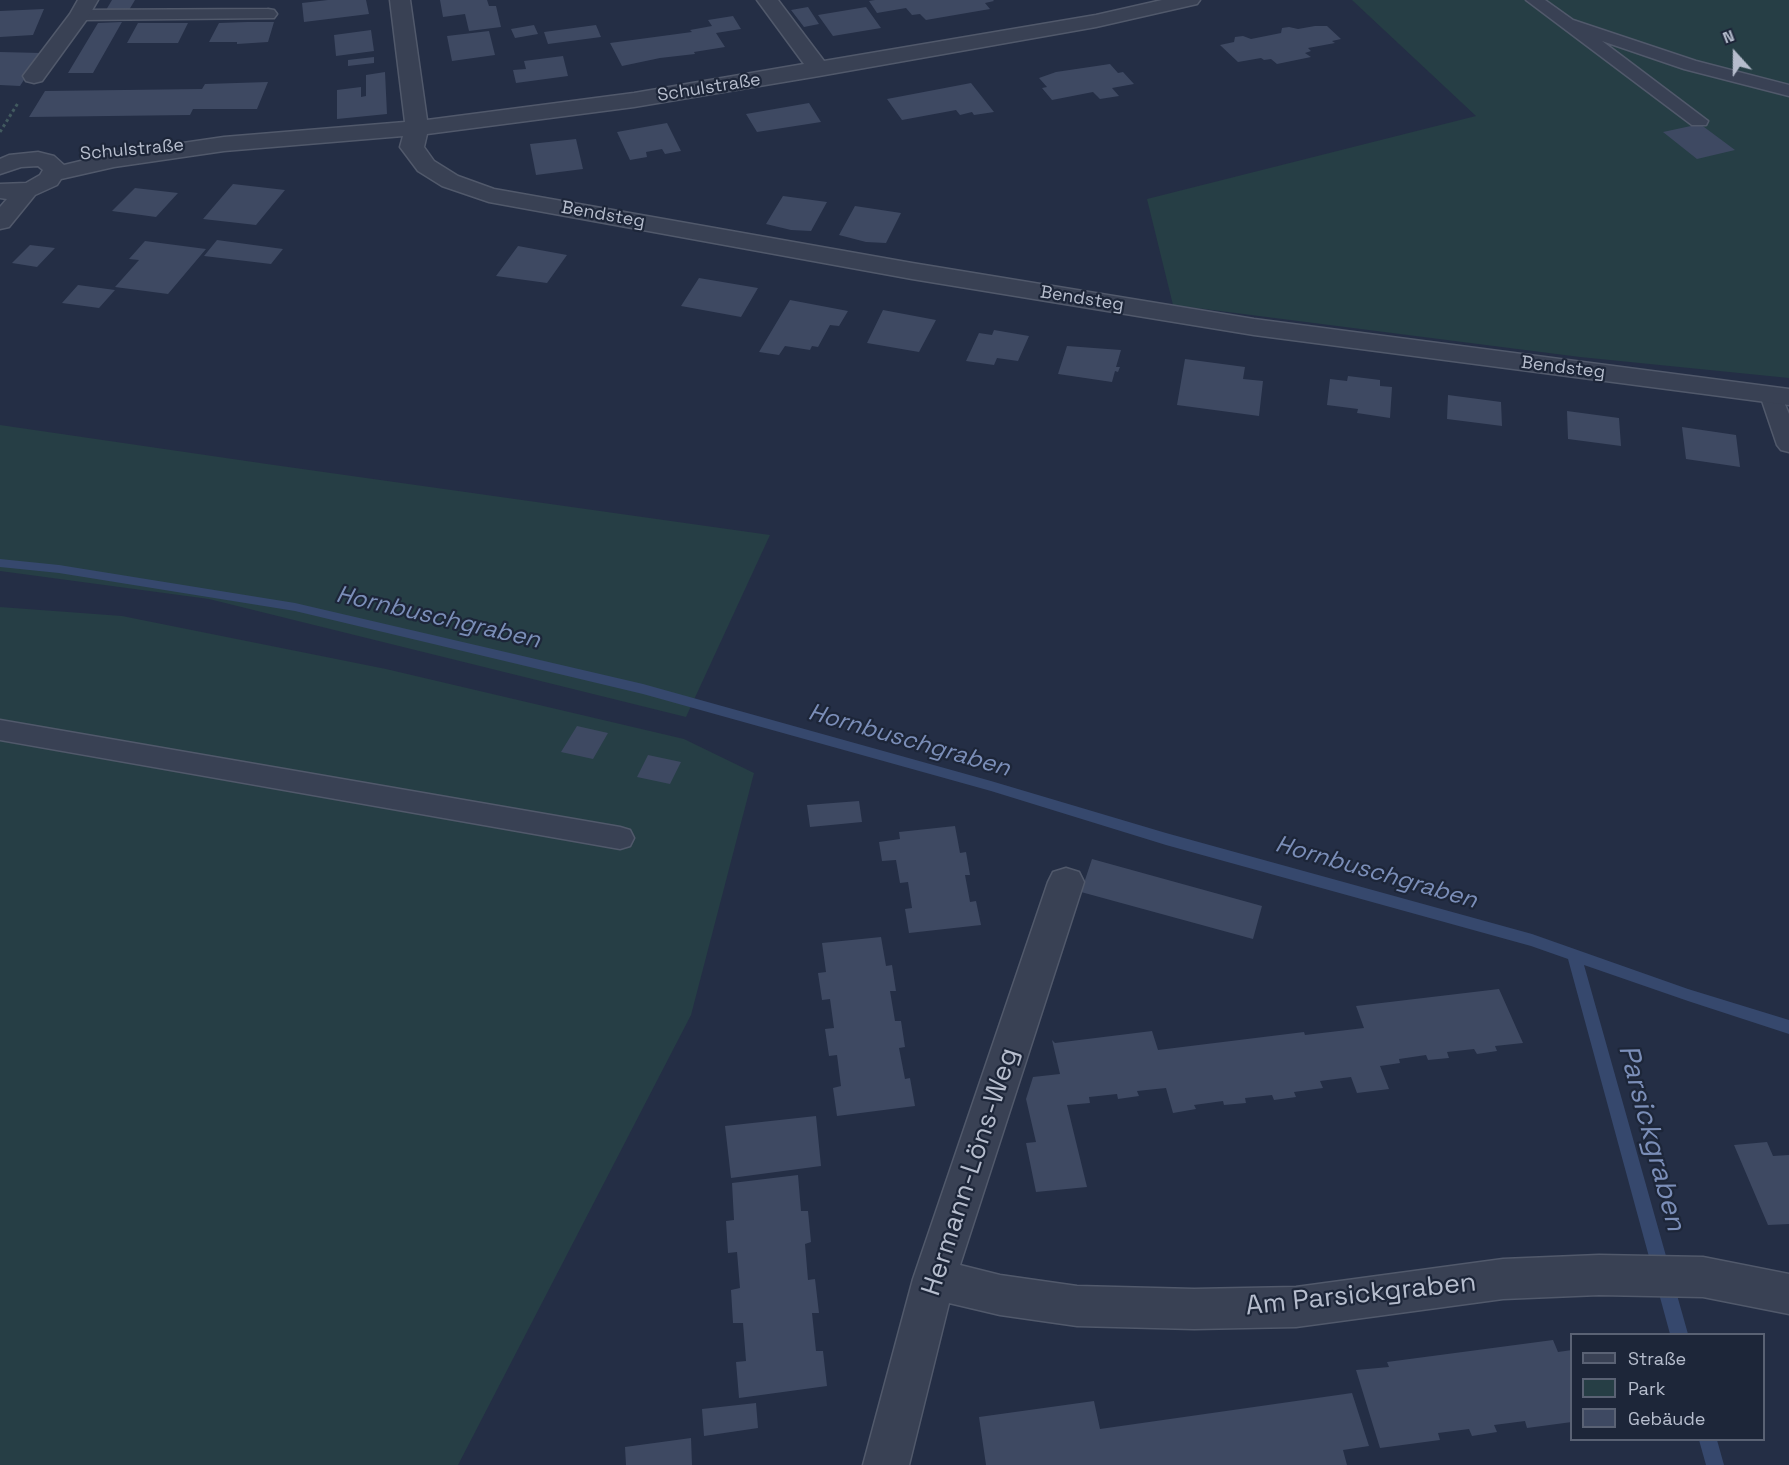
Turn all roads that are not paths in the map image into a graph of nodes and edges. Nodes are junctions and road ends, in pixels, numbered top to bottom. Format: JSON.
{"nodes":[{"id":1,"x":400,"y":0,"type":"edge"},
{"id":2,"x":767,"y":0,"type":"edge"},
{"id":3,"x":1077,"y":0,"type":"edge"},
{"id":4,"x":1190,"y":0,"type":"edge"},
{"id":5,"x":1534,"y":0,"type":"edge"},
{"id":6,"x":84,"y":7,"type":"edge"},
{"id":7,"x":268,"y":14,"type":"dead end"},
{"id":8,"x":1096,"y":21,"type":"junction"},
{"id":9,"x":1567,"y":24,"type":"junction"},
{"id":10,"x":819,"y":69,"type":"junction"},
{"id":11,"x":34,"y":76,"type":"dead end"},
{"id":12,"x":1789,"y":91,"type":"edge"},
{"id":13,"x":1699,"y":122,"type":"dead end"},
{"id":14,"x":417,"y":128,"type":"junction"},
{"id":15,"x":23,"y":163,"type":"edge"},
{"id":16,"x":27,"y":190,"type":"junction"},
{"id":17,"x":0,"y":191,"type":"edge"},
{"id":18,"x":0,"y":222,"type":"edge"},
{"id":19,"x":1780,"y":396,"type":"edge"},
{"id":20,"x":1789,"y":445,"type":"edge"},
{"id":21,"x":0,"y":730,"type":"edge"},
{"id":22,"x":620,"y":838,"type":"dead end"},
{"id":23,"x":1066,"y":882,"type":"dead end"},
{"id":24,"x":934,"y":1279,"type":"junction"},
{"id":25,"x":1789,"y":1294,"type":"edge"},
{"id":26,"x":886,"y":1465,"type":"edge"}],
"edges":[{"from":1,"to":14,"type":"street"},
{"from":2,"to":10,"type":"street"},
{"from":3,"to":8,"type":"street"},
{"from":4,"to":8,"type":"street","name":"Schulstraße"},
{"from":5,"to":9,"type":"lane"},
{"from":6,"to":7,"type":"lane"},
{"from":6,"to":11,"type":"street"},
{"from":8,"to":10,"type":"street","name":"Schulstraße"},
{"from":9,"to":12,"type":"lane"},
{"from":9,"to":13,"type":"lane"},
{"from":10,"to":14,"type":"street","name":"Schulstraße"},
{"from":14,"to":15,"type":"street","name":"Schulstraße"},
{"from":14,"to":19,"type":"street","name":"Bendsteg"},
{"from":15,"to":16,"type":"street","name":"Schulstraße"},
{"from":16,"to":17,"type":"street"},
{"from":16,"to":18,"type":"street"},
{"from":19,"to":20,"type":"lane"},
{"from":21,"to":22,"type":"lane"},
{"from":23,"to":24,"type":"street","name":"Hermann-Löns-Weg"},
{"from":24,"to":25,"type":"street","name":"Am Parsickgraben"},
{"from":24,"to":26,"type":"street","name":"Hermann-Löns-Weg"}]}
